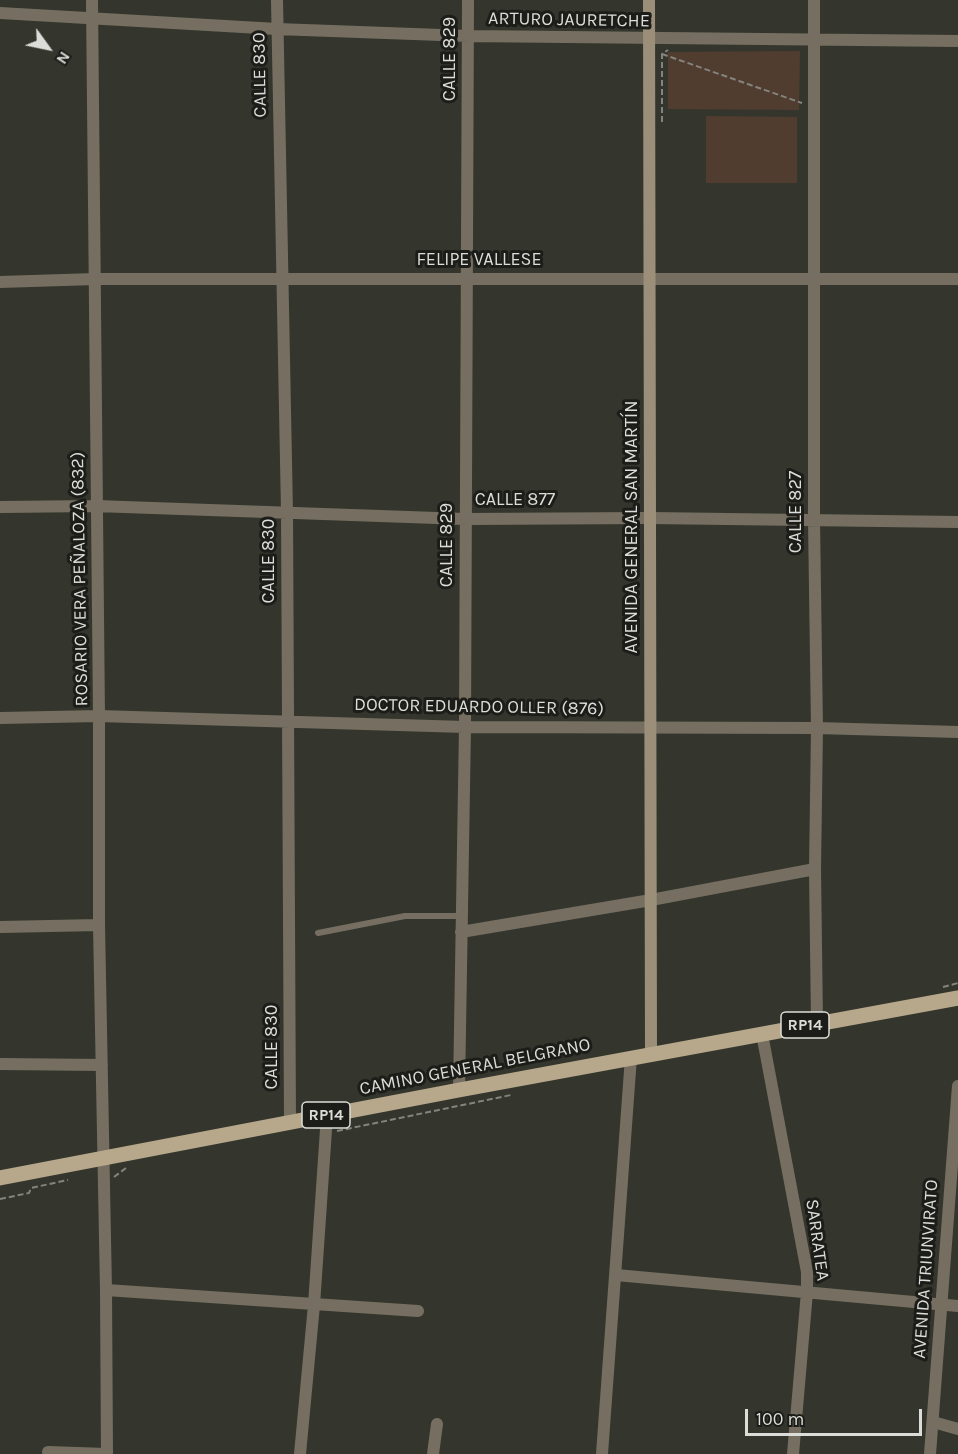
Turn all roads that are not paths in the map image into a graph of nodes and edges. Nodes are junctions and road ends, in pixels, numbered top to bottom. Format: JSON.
{"nodes":[{"id":1,"x":92,"y":0,"type":"edge"},
{"id":2,"x":278,"y":0,"type":"edge"},
{"id":3,"x":468,"y":0,"type":"edge"},
{"id":4,"x":649,"y":0,"type":"edge"},
{"id":5,"x":814,"y":0,"type":"edge"},
{"id":6,"x":0,"y":14,"type":"edge"},
{"id":7,"x":92,"y":18,"type":"junction"},
{"id":8,"x":278,"y":29,"type":"junction"},
{"id":9,"x":468,"y":36,"type":"junction"},
{"id":10,"x":650,"y":39,"type":"junction"},
{"id":11,"x":815,"y":41,"type":"junction"},
{"id":12,"x":958,"y":41,"type":"edge"},
{"id":13,"x":649,"y":278,"type":"junction"},
{"id":14,"x":95,"y":279,"type":"junction"},
{"id":15,"x":282,"y":279,"type":"junction"},
{"id":16,"x":466,"y":279,"type":"junction"},
{"id":17,"x":815,"y":279,"type":"junction"},
{"id":18,"x":958,"y":279,"type":"edge"},
{"id":19,"x":0,"y":282,"type":"edge"},
{"id":20,"x":96,"y":506,"type":"junction"},
{"id":21,"x":0,"y":507,"type":"edge"},
{"id":22,"x":287,"y":512,"type":"junction"},
{"id":23,"x":650,"y":518,"type":"junction"},
{"id":24,"x":465,"y":519,"type":"junction"},
{"id":25,"x":814,"y":520,"type":"junction"},
{"id":26,"x":958,"y":522,"type":"edge"},
{"id":27,"x":99,"y":717,"type":"junction"},
{"id":28,"x":0,"y":718,"type":"edge"},
{"id":29,"x":288,"y":722,"type":"junction"},
{"id":30,"x":465,"y":727,"type":"junction"},
{"id":31,"x":650,"y":727,"type":"junction"},
{"id":32,"x":817,"y":728,"type":"junction"},
{"id":33,"x":958,"y":732,"type":"edge"},
{"id":34,"x":815,"y":869,"type":"junction"},
{"id":35,"x":651,"y":900,"type":"junction"},
{"id":36,"x":462,"y":916,"type":"junction"},
{"id":37,"x":99,"y":925,"type":"junction"},
{"id":38,"x":0,"y":927,"type":"edge"},
{"id":39,"x":462,"y":932,"type":"junction"},
{"id":40,"x":318,"y":933,"type":"dead end"},
{"id":41,"x":958,"y":998,"type":"edge"},
{"id":42,"x":817,"y":1023,"type":"junction"},
{"id":43,"x":762,"y":1034,"type":"junction"},
{"id":44,"x":651,"y":1053,"type":"junction"},
{"id":45,"x":631,"y":1057,"type":"junction"},
{"id":46,"x":0,"y":1064,"type":"edge"},
{"id":47,"x":102,"y":1065,"type":"junction"},
{"id":48,"x":958,"y":1086,"type":"edge"},
{"id":49,"x":459,"y":1090,"type":"junction"},
{"id":50,"x":327,"y":1115,"type":"junction"},
{"id":51,"x":290,"y":1122,"type":"junction"},
{"id":52,"x":103,"y":1158,"type":"junction"},
{"id":53,"x":0,"y":1178,"type":"edge"},
{"id":54,"x":616,"y":1275,"type":"junction"},
{"id":55,"x":106,"y":1290,"type":"junction"},
{"id":56,"x":807,"y":1292,"type":"junction"},
{"id":57,"x":941,"y":1304,"type":"junction"},
{"id":58,"x":314,"y":1305,"type":"junction"},
{"id":59,"x":958,"y":1306,"type":"edge"},
{"id":60,"x":418,"y":1311,"type":"dead end"},
{"id":61,"x":933,"y":1422,"type":"junction"},
{"id":62,"x":436,"y":1424,"type":"dead end"},
{"id":63,"x":958,"y":1429,"type":"edge"},
{"id":64,"x":48,"y":1452,"type":"dead end"},
{"id":65,"x":107,"y":1454,"type":"edge"},
{"id":66,"x":300,"y":1454,"type":"edge"},
{"id":67,"x":434,"y":1454,"type":"edge"},
{"id":68,"x":602,"y":1454,"type":"edge"},
{"id":69,"x":793,"y":1454,"type":"edge"},
{"id":70,"x":930,"y":1454,"type":"edge"}],
"edges":[{"from":1,"to":7,"type":"street","name":"ROSARIO VERA PEÑALOZA (832)"},
{"from":2,"to":8,"type":"street","name":"CALLE 830"},
{"from":3,"to":9,"type":"street","name":"CALLE 829"},
{"from":4,"to":10,"type":"main road","name":"AVENIDA GENERAL SAN MARTÍN"},
{"from":5,"to":11,"type":"street","name":"CALLE 827"},
{"from":6,"to":7,"type":"street","name":"ARTURO JAURETCHE"},
{"from":7,"to":8,"type":"street","name":"ARTURO JAURETCHE"},
{"from":7,"to":14,"type":"street","name":"ROSARIO VERA PEÑALOZA (832)"},
{"from":8,"to":9,"type":"street","name":"ARTURO JAURETCHE"},
{"from":8,"to":15,"type":"street","name":"CALLE 830"},
{"from":9,"to":10,"type":"street","name":"ARTURO JAURETCHE"},
{"from":9,"to":16,"type":"street","name":"CALLE 829"},
{"from":10,"to":11,"type":"street","name":"ARTURO JAURETCHE"},
{"from":10,"to":13,"type":"main road","name":"AVENIDA GENERAL SAN MARTÍN"},
{"from":11,"to":12,"type":"street","name":"ARTURO JAURETCHE"},
{"from":11,"to":17,"type":"street","name":"CALLE 827"},
{"from":13,"to":16,"type":"street","name":"FELIPE VALLESE"},
{"from":13,"to":17,"type":"street","name":"FELIPE VALLESE"},
{"from":13,"to":23,"type":"main road","name":"AVENIDA GENERAL SAN MARTÍN"},
{"from":14,"to":15,"type":"street","name":"FELIPE VALLESE"},
{"from":14,"to":19,"type":"street","name":"FELIPE VALLESE"},
{"from":14,"to":20,"type":"street","name":"ROSARIO VERA PEÑALOZA (832)"},
{"from":15,"to":16,"type":"street","name":"FELIPE VALLESE"},
{"from":15,"to":22,"type":"street","name":"CALLE 830"},
{"from":16,"to":24,"type":"street","name":"CALLE 829"},
{"from":17,"to":18,"type":"street","name":"FELIPE VALLESE"},
{"from":17,"to":25,"type":"street","name":"CALLE 827"},
{"from":20,"to":21,"type":"street","name":"CALLE 877"},
{"from":20,"to":22,"type":"street","name":"CALLE 877"},
{"from":20,"to":27,"type":"street","name":"ROSARIO VERA PEÑALOZA (832)"},
{"from":22,"to":24,"type":"street","name":"CALLE 877"},
{"from":22,"to":29,"type":"street","name":"CALLE 830"},
{"from":23,"to":24,"type":"street","name":"CALLE 877"},
{"from":23,"to":25,"type":"street","name":"CALLE 877"},
{"from":23,"to":31,"type":"main road","name":"AVENIDA GENERAL SAN MARTÍN"},
{"from":24,"to":30,"type":"street","name":"CALLE 829"},
{"from":25,"to":26,"type":"street","name":"CALLE 877"},
{"from":25,"to":32,"type":"street","name":"CALLE 827"},
{"from":27,"to":28,"type":"street","name":"DOCTOR EDUARDO OLLER (876)"},
{"from":27,"to":29,"type":"street","name":"DOCTOR EDUARDO OLLER (876)"},
{"from":27,"to":37,"type":"street","name":"ROSARIO VERA PEÑALOZA (832)"},
{"from":29,"to":30,"type":"street","name":"DOCTOR EDUARDO OLLER (876)"},
{"from":29,"to":51,"type":"street","name":"CALLE 830"},
{"from":30,"to":31,"type":"street","name":"DOCTOR EDUARDO OLLER (876)"},
{"from":30,"to":36,"type":"street","name":"CALLE 829"},
{"from":31,"to":32,"type":"street","name":"DOCTOR EDUARDO OLLER (876)"},
{"from":31,"to":35,"type":"main road","name":"AVENIDA GENERAL SAN MARTÍN"},
{"from":32,"to":33,"type":"street","name":"DOCTOR EDUARDO OLLER (876)"},
{"from":32,"to":34,"type":"street","name":"CALLE 827"},
{"from":34,"to":35,"type":"street"},
{"from":34,"to":42,"type":"street","name":"CALLE 827"},
{"from":35,"to":39,"type":"street"},
{"from":35,"to":44,"type":"main road","name":"AVENIDA GENERAL SAN MARTÍN"},
{"from":36,"to":39,"type":"street","name":"CALLE 829"},
{"from":36,"to":40,"type":"lane"},
{"from":37,"to":38,"type":"street"},
{"from":37,"to":47,"type":"street","name":"ROSARIO VERA PEÑALOZA (832)"},
{"from":39,"to":49,"type":"street","name":"CALLE 829"},
{"from":41,"to":42,"type":"main road","name":"CAMINO GENERAL BELGRANO","number":"RP14"},
{"from":42,"to":43,"type":"main road","name":"CAMINO GENERAL BELGRANO","number":"RP14"},
{"from":43,"to":44,"type":"main road","name":"CAMINO GENERAL BELGRANO","number":"RP14"},
{"from":43,"to":56,"type":"street","name":"SARRATEA"},
{"from":44,"to":45,"type":"main road","name":"CAMINO GENERAL BELGRANO","number":"RP14"},
{"from":45,"to":49,"type":"main road","name":"CAMINO GENERAL BELGRANO","number":"RP14"},
{"from":45,"to":54,"type":"street"},
{"from":46,"to":47,"type":"street"},
{"from":47,"to":52,"type":"street","name":"ROSARIO VERA PEÑALOZA (832)"},
{"from":48,"to":57,"type":"street","name":"AVENIDA TRIUNVIRATO"},
{"from":49,"to":50,"type":"main road","name":"CAMINO GENERAL BELGRANO","number":"RP14"},
{"from":50,"to":51,"type":"main road","name":"CAMINO GENERAL BELGRANO","number":"RP14"},
{"from":50,"to":58,"type":"street"},
{"from":51,"to":52,"type":"main road","name":"CAMINO GENERAL BELGRANO","number":"RP14"},
{"from":52,"to":53,"type":"main road","name":"CAMINO GENERAL BELGRANO","number":"RP14"},
{"from":52,"to":55,"type":"street","name":"ROSARIO VERA PEÑALOZA (832)"},
{"from":54,"to":56,"type":"street"},
{"from":54,"to":68,"type":"street"},
{"from":55,"to":58,"type":"street"},
{"from":55,"to":65,"type":"street","name":"ROSARIO VERA PEÑALOZA (832)"},
{"from":56,"to":57,"type":"street"},
{"from":56,"to":69,"type":"street","name":"SARRATEA"},
{"from":57,"to":59,"type":"street"},
{"from":57,"to":61,"type":"street","name":"AVENIDA TRIUNVIRATO"},
{"from":58,"to":60,"type":"street"},
{"from":58,"to":66,"type":"street"},
{"from":61,"to":63,"type":"street"},
{"from":61,"to":70,"type":"street","name":"AVENIDA TRIUNVIRATO"},
{"from":62,"to":67,"type":"street"},
{"from":64,"to":65,"type":"street"}]}
